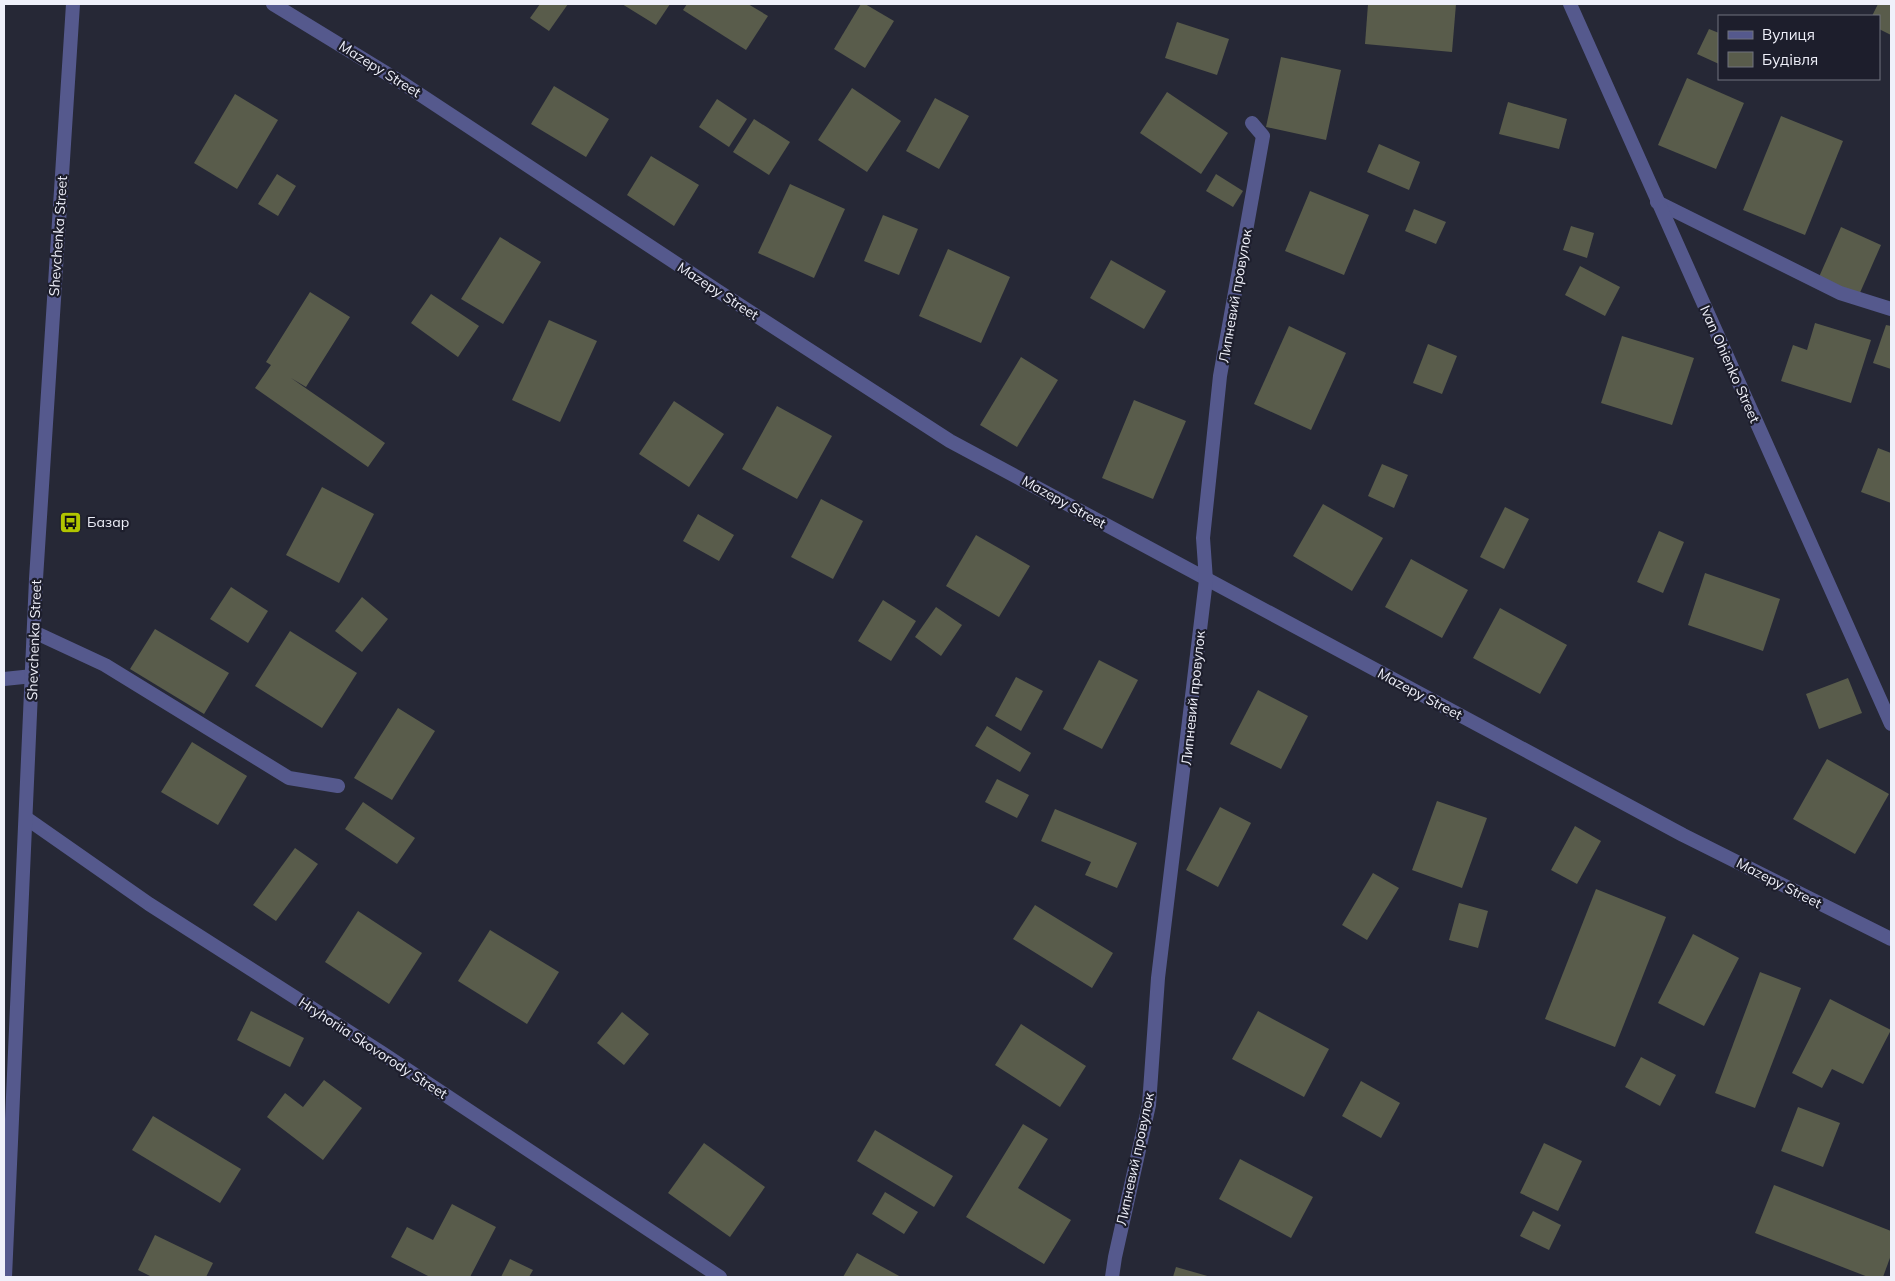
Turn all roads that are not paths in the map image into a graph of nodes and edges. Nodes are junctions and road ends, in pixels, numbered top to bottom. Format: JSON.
{"nodes":[{"id":1,"x":73,"y":4,"type":"edge"},
{"id":2,"x":272,"y":4,"type":"edge"},
{"id":3,"x":1570,"y":4,"type":"edge"},
{"id":4,"x":1252,"y":123,"type":"dead end"},
{"id":5,"x":1657,"y":202,"type":"junction"},
{"id":6,"x":1891,"y":308,"type":"edge"},
{"id":7,"x":1206,"y":580,"type":"junction"},
{"id":8,"x":34,"y":632,"type":"junction"},
{"id":9,"x":33,"y":676,"type":"junction"},
{"id":10,"x":4,"y":679,"type":"edge"},
{"id":11,"x":1891,"y":724,"type":"edge"},
{"id":12,"x":338,"y":786,"type":"dead end"},
{"id":13,"x":26,"y":818,"type":"junction"},
{"id":14,"x":1891,"y":939,"type":"edge"},
{"id":15,"x":5,"y":1277,"type":"edge"},
{"id":16,"x":720,"y":1277,"type":"edge"},
{"id":17,"x":1112,"y":1277,"type":"edge"}],
"edges":[{"from":1,"to":8,"type":"street","name":"Shevchenka Street"},
{"from":2,"to":7,"type":"street","name":"Mazepy Street"},
{"from":3,"to":5,"type":"street","name":"Ivan Ohienko Street"},
{"from":4,"to":7,"type":"street","name":"Липневий провулок"},
{"from":5,"to":6,"type":"street"},
{"from":5,"to":11,"type":"street","name":"Ivan Ohienko Street"},
{"from":7,"to":14,"type":"street","name":"Mazepy Street"},
{"from":7,"to":17,"type":"street","name":"Липневий провулок"},
{"from":8,"to":9,"type":"street","name":"Shevchenka Street"},
{"from":8,"to":12,"type":"street"},
{"from":9,"to":10,"type":"street"},
{"from":9,"to":13,"type":"street","name":"Shevchenka Street"},
{"from":13,"to":15,"type":"street","name":"Shevchenka Street"},
{"from":13,"to":16,"type":"street","name":"Hryhoriia Skovorody Street"}]}
